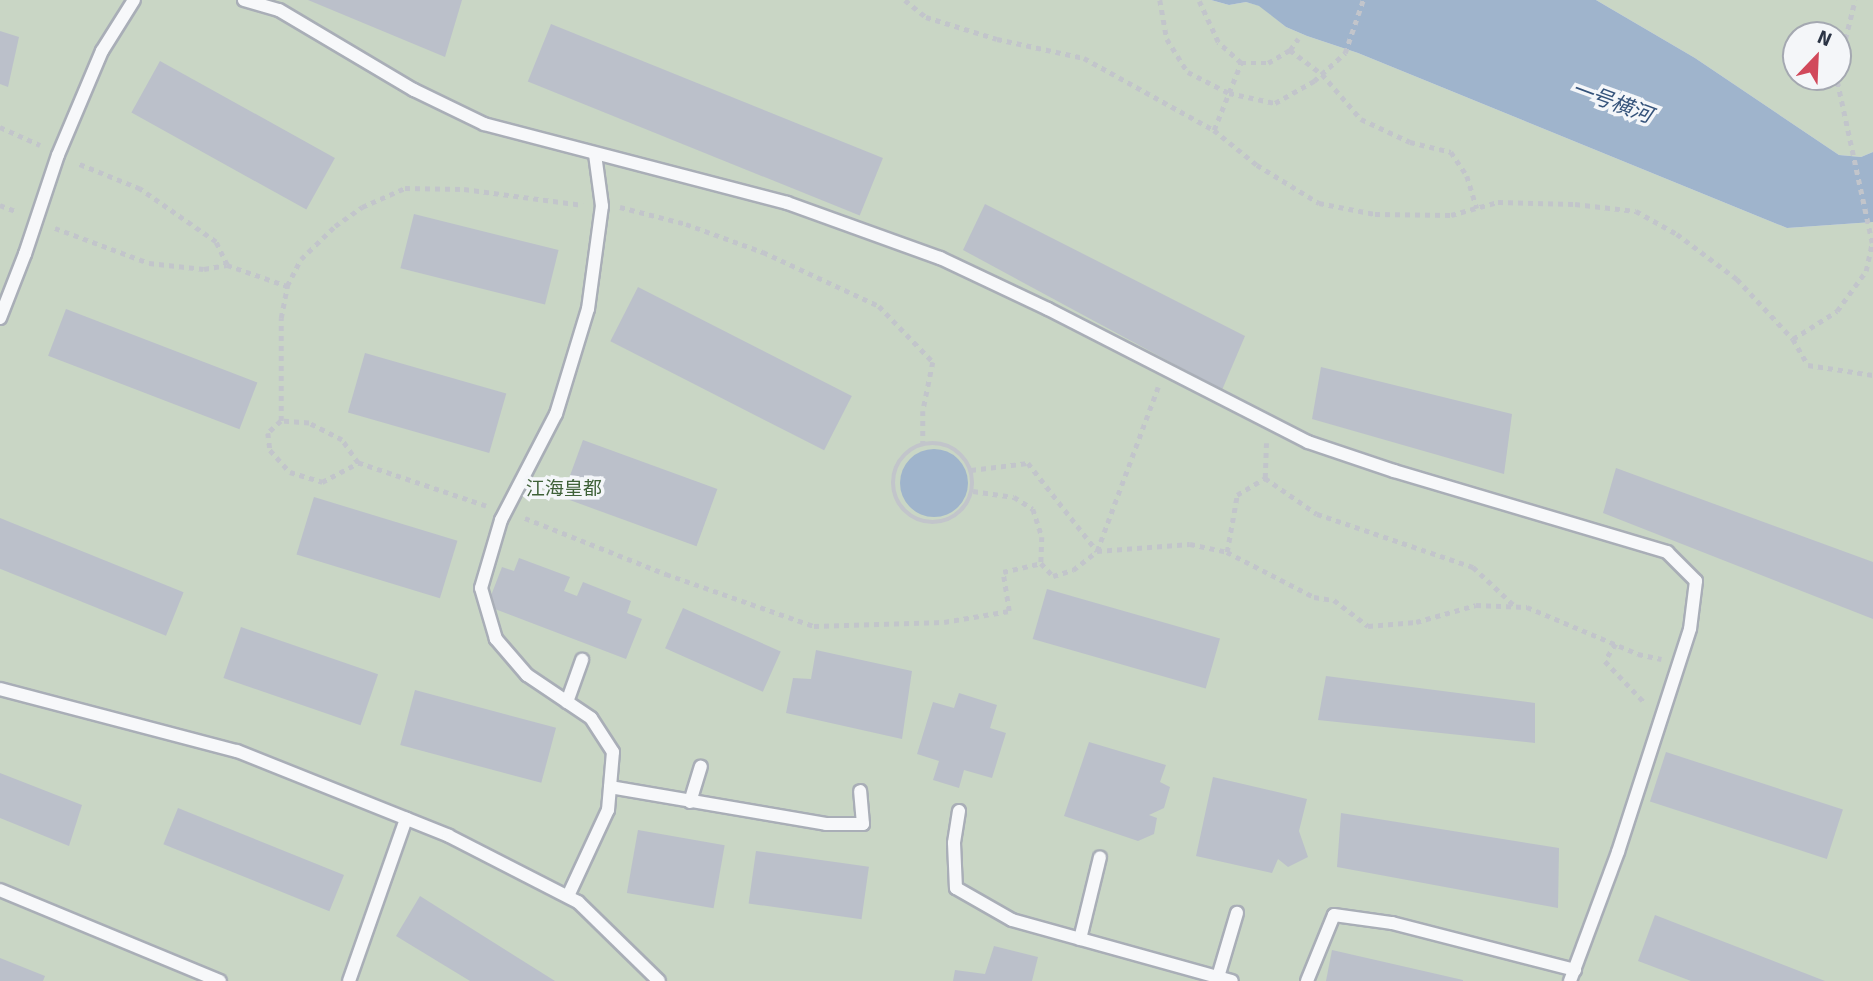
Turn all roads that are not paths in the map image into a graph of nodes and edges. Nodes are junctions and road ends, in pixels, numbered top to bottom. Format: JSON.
{"nodes":[{"id":1,"x":134,"y":0,"type":"edge"},
{"id":2,"x":244,"y":0,"type":"edge"},
{"id":3,"x":595,"y":154,"type":"junction"},
{"id":4,"x":0,"y":318,"type":"edge"},
{"id":5,"x":582,"y":660,"type":"dead end"},
{"id":6,"x":0,"y":689,"type":"edge"},
{"id":7,"x":567,"y":702,"type":"junction"},
{"id":8,"x":701,"y":766,"type":"dead end"},
{"id":9,"x":610,"y":787,"type":"junction"},
{"id":10,"x":860,"y":791,"type":"dead end"},
{"id":11,"x":690,"y":802,"type":"junction"},
{"id":12,"x":959,"y":811,"type":"dead end"},
{"id":13,"x":406,"y":819,"type":"junction"},
{"id":14,"x":1100,"y":857,"type":"dead end"},
{"id":15,"x":0,"y":890,"type":"edge"},
{"id":16,"x":568,"y":896,"type":"junction"},
{"id":17,"x":1237,"y":913,"type":"dead end"},
{"id":18,"x":1080,"y":939,"type":"junction"},
{"id":19,"x":1573,"y":975,"type":"edge"},
{"id":20,"x":1218,"y":977,"type":"junction"},
{"id":21,"x":220,"y":981,"type":"edge"},
{"id":22,"x":349,"y":981,"type":"edge"},
{"id":23,"x":659,"y":981,"type":"edge"},
{"id":24,"x":1231,"y":981,"type":"edge"},
{"id":25,"x":1307,"y":981,"type":"edge"}],
"edges":[{"from":1,"to":4,"type":"lane"},
{"from":2,"to":3,"type":"lane"},
{"from":3,"to":7,"type":"lane"},
{"from":3,"to":19,"type":"lane"},
{"from":5,"to":7,"type":"lane"},
{"from":6,"to":13,"type":"lane"},
{"from":7,"to":9,"type":"lane"},
{"from":8,"to":11,"type":"lane"},
{"from":9,"to":11,"type":"lane"},
{"from":9,"to":16,"type":"lane"},
{"from":10,"to":11,"type":"lane"},
{"from":12,"to":18,"type":"lane"},
{"from":13,"to":16,"type":"lane"},
{"from":13,"to":22,"type":"lane"},
{"from":14,"to":18,"type":"lane"},
{"from":15,"to":21,"type":"lane"},
{"from":16,"to":23,"type":"lane"},
{"from":17,"to":20,"type":"lane"},
{"from":18,"to":20,"type":"lane"},
{"from":19,"to":25,"type":"lane"},
{"from":20,"to":24,"type":"lane"}]}
